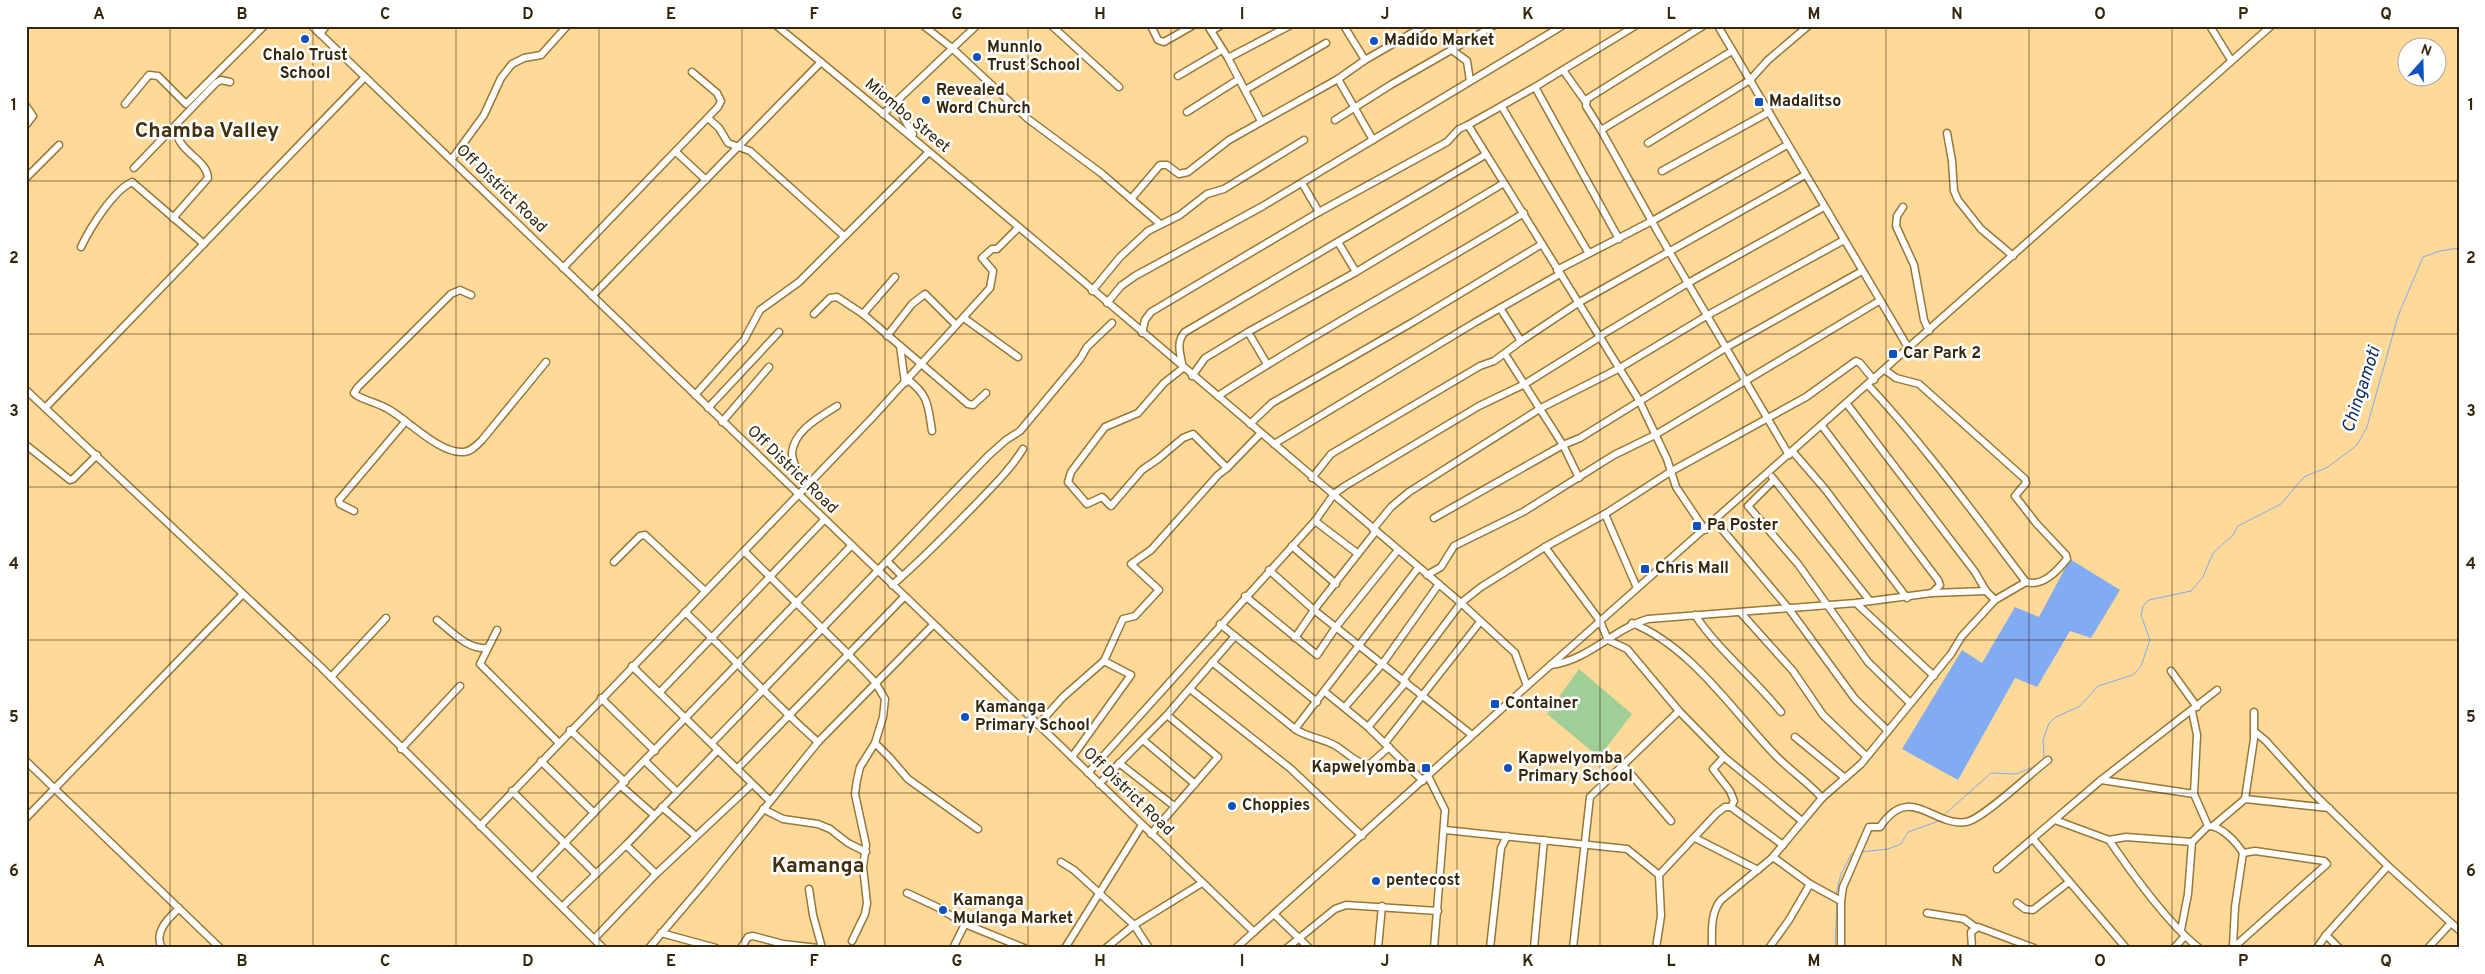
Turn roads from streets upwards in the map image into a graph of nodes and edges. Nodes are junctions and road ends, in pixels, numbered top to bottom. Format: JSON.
{"nodes":[{"id":1,"x":264,"y":26,"type":"edge"},
{"id":2,"x":312,"y":26,"type":"edge"},
{"id":3,"x":326,"y":26,"type":"edge"},
{"id":4,"x":567,"y":26,"type":"edge"},
{"id":5,"x":777,"y":26,"type":"edge"},
{"id":6,"x":924,"y":26,"type":"edge"},
{"id":7,"x":976,"y":26,"type":"edge"},
{"id":8,"x":1052,"y":26,"type":"edge"},
{"id":9,"x":1151,"y":26,"type":"edge"},
{"id":10,"x":1192,"y":26,"type":"edge"},
{"id":11,"x":1220,"y":26,"type":"edge"},
{"id":12,"x":1289,"y":26,"type":"edge"},
{"id":13,"x":1344,"y":26,"type":"edge"},
{"id":14,"x":1424,"y":26,"type":"edge"},
{"id":15,"x":1494,"y":26,"type":"edge"},
{"id":16,"x":1562,"y":26,"type":"edge"},
{"id":17,"x":1635,"y":26,"type":"edge"},
{"id":18,"x":1703,"y":26,"type":"edge"},
{"id":19,"x":1718,"y":26,"type":"edge"},
{"id":20,"x":1808,"y":26,"type":"edge"},
{"id":21,"x":2210,"y":26,"type":"edge"},
{"id":22,"x":2259,"y":26,"type":"edge"},
{"id":23,"x":2270,"y":26,"type":"edge"},
{"id":24,"x":1210,"y":29,"type":"edge"},
{"id":25,"x":2263,"y":33,"type":"junction"},
{"id":26,"x":320,"y":34,"type":"junction"},
{"id":27,"x":1326,"y":43,"type":"dead end"},
{"id":28,"x":952,"y":48,"type":"junction"},
{"id":29,"x":1222,"y":50,"type":"junction"},
{"id":30,"x":1452,"y":50,"type":"junction"},
{"id":31,"x":1732,"y":51,"type":"junction"},
{"id":32,"x":1228,"y":58,"type":"junction"},
{"id":33,"x":1364,"y":60,"type":"junction"},
{"id":34,"x":2231,"y":60,"type":"junction"},
{"id":35,"x":821,"y":62,"type":"junction"},
{"id":36,"x":1563,"y":70,"type":"junction"},
{"id":37,"x":692,"y":72,"type":"dead end"},
{"id":38,"x":1178,"y":76,"type":"dead end"},
{"id":39,"x":365,"y":77,"type":"junction"},
{"id":40,"x":1238,"y":79,"type":"junction"},
{"id":41,"x":1338,"y":79,"type":"junction"},
{"id":42,"x":1750,"y":80,"type":"junction"},
{"id":43,"x":1470,"y":81,"type":"junction"},
{"id":44,"x":230,"y":82,"type":"dead end"},
{"id":45,"x":1119,"y":87,"type":"dead end"},
{"id":46,"x":1535,"y":88,"type":"junction"},
{"id":47,"x":1245,"y":90,"type":"junction"},
{"id":48,"x":898,"y":101,"type":"junction"},
{"id":49,"x":1585,"y":101,"type":"junction"},
{"id":50,"x":125,"y":104,"type":"dead end"},
{"id":51,"x":26,"y":106,"type":"edge"},
{"id":52,"x":1355,"y":106,"type":"junction"},
{"id":53,"x":1502,"y":107,"type":"junction"},
{"id":54,"x":1187,"y":112,"type":"dead end"},
{"id":55,"x":1768,"y":112,"type":"junction"},
{"id":56,"x":883,"y":114,"type":"junction"},
{"id":57,"x":708,"y":118,"type":"junction"},
{"id":58,"x":1335,"y":120,"type":"dead end"},
{"id":59,"x":1261,"y":121,"type":"junction"},
{"id":60,"x":26,"y":125,"type":"edge"},
{"id":61,"x":1468,"y":125,"type":"junction"},
{"id":62,"x":176,"y":126,"type":"junction"},
{"id":63,"x":1601,"y":130,"type":"junction"},
{"id":64,"x":1947,"y":133,"type":"dead end"},
{"id":65,"x":915,"y":138,"type":"junction"},
{"id":66,"x":1304,"y":140,"type":"dead end"},
{"id":67,"x":1373,"y":140,"type":"junction"},
{"id":68,"x":1648,"y":143,"type":"dead end"},
{"id":69,"x":59,"y":144,"type":"dead end"},
{"id":70,"x":1787,"y":144,"type":"junction"},
{"id":71,"x":739,"y":146,"type":"junction"},
{"id":72,"x":676,"y":152,"type":"junction"},
{"id":73,"x":929,"y":152,"type":"junction"},
{"id":74,"x":1485,"y":155,"type":"junction"},
{"id":75,"x":452,"y":160,"type":"junction"},
{"id":76,"x":134,"y":168,"type":"dead end"},
{"id":77,"x":1662,"y":171,"type":"dead end"},
{"id":78,"x":1805,"y":175,"type":"junction"},
{"id":79,"x":26,"y":178,"type":"edge"},
{"id":80,"x":706,"y":180,"type":"junction"},
{"id":81,"x":1302,"y":183,"type":"junction"},
{"id":82,"x":1504,"y":183,"type":"junction"},
{"id":83,"x":1131,"y":199,"type":"junction"},
{"id":84,"x":1824,"y":207,"type":"junction"},
{"id":85,"x":1903,"y":207,"type":"dead end"},
{"id":86,"x":1319,"y":212,"type":"junction"},
{"id":87,"x":1524,"y":213,"type":"junction"},
{"id":88,"x":173,"y":218,"type":"junction"},
{"id":89,"x":1652,"y":222,"type":"junction"},
{"id":90,"x":1159,"y":224,"type":"junction"},
{"id":91,"x":1018,"y":228,"type":"junction"},
{"id":92,"x":844,"y":236,"type":"junction"},
{"id":93,"x":1619,"y":239,"type":"junction"},
{"id":94,"x":1844,"y":240,"type":"junction"},
{"id":95,"x":1338,"y":242,"type":"junction"},
{"id":96,"x":204,"y":244,"type":"junction"},
{"id":97,"x":1542,"y":244,"type":"junction"},
{"id":98,"x":81,"y":247,"type":"dead end"},
{"id":99,"x":1588,"y":252,"type":"junction"},
{"id":100,"x":1669,"y":252,"type":"junction"},
{"id":101,"x":2013,"y":256,"type":"junction"},
{"id":102,"x":563,"y":268,"type":"junction"},
{"id":103,"x":1862,"y":271,"type":"junction"},
{"id":104,"x":1356,"y":272,"type":"junction"},
{"id":105,"x":1558,"y":272,"type":"junction"},
{"id":106,"x":896,"y":277,"type":"dead end"},
{"id":107,"x":1688,"y":283,"type":"junction"},
{"id":108,"x":1092,"y":291,"type":"junction"},
{"id":109,"x":471,"y":295,"type":"dead end"},
{"id":110,"x":592,"y":296,"type":"junction"},
{"id":111,"x":1879,"y":301,"type":"junction"},
{"id":112,"x":1107,"y":303,"type":"junction"},
{"id":113,"x":1578,"y":303,"type":"junction"},
{"id":114,"x":1500,"y":308,"type":"junction"},
{"id":115,"x":814,"y":314,"type":"dead end"},
{"id":116,"x":863,"y":314,"type":"junction"},
{"id":117,"x":1708,"y":315,"type":"junction"},
{"id":118,"x":964,"y":318,"type":"junction"},
{"id":119,"x":1112,"y":323,"type":"dead end"},
{"id":120,"x":956,"y":325,"type":"junction"},
{"id":121,"x":1930,"y":331,"type":"junction"},
{"id":122,"x":779,"y":332,"type":"dead end"},
{"id":123,"x":1248,"y":332,"type":"junction"},
{"id":124,"x":1142,"y":333,"type":"junction"},
{"id":125,"x":887,"y":336,"type":"junction"},
{"id":126,"x":1600,"y":337,"type":"junction"},
{"id":127,"x":1521,"y":341,"type":"junction"},
{"id":128,"x":900,"y":346,"type":"junction"},
{"id":129,"x":1726,"y":346,"type":"junction"},
{"id":130,"x":1909,"y":348,"type":"junction"},
{"id":131,"x":1504,"y":354,"type":"junction"},
{"id":132,"x":1018,"y":357,"type":"dead end"},
{"id":133,"x":546,"y":362,"type":"dead end"},
{"id":134,"x":922,"y":363,"type":"junction"},
{"id":135,"x":1267,"y":364,"type":"junction"},
{"id":136,"x":769,"y":367,"type":"dead end"},
{"id":137,"x":1183,"y":368,"type":"junction"},
{"id":138,"x":1618,"y":369,"type":"junction"},
{"id":139,"x":1885,"y":370,"type":"junction"},
{"id":140,"x":1192,"y":376,"type":"junction"},
{"id":141,"x":1747,"y":380,"type":"junction"},
{"id":142,"x":907,"y":382,"type":"junction"},
{"id":143,"x":1871,"y":382,"type":"junction"},
{"id":144,"x":1524,"y":384,"type":"junction"},
{"id":145,"x":26,"y":390,"type":"edge"},
{"id":146,"x":986,"y":393,"type":"dead end"},
{"id":147,"x":695,"y":395,"type":"junction"},
{"id":148,"x":1218,"y":396,"type":"junction"},
{"id":149,"x":1639,"y":400,"type":"junction"},
{"id":150,"x":1847,"y":404,"type":"junction"},
{"id":151,"x":837,"y":406,"type":"dead end"},
{"id":152,"x":45,"y":408,"type":"junction"},
{"id":153,"x":708,"y":408,"type":"junction"},
{"id":154,"x":1541,"y":408,"type":"junction"},
{"id":155,"x":1768,"y":419,"type":"junction"},
{"id":156,"x":406,"y":422,"type":"junction"},
{"id":157,"x":722,"y":422,"type":"junction"},
{"id":158,"x":1250,"y":424,"type":"junction"},
{"id":159,"x":1822,"y":426,"type":"junction"},
{"id":160,"x":932,"y":431,"type":"dead end"},
{"id":161,"x":1260,"y":433,"type":"junction"},
{"id":162,"x":1655,"y":435,"type":"junction"},
{"id":163,"x":1274,"y":444,"type":"junction"},
{"id":164,"x":26,"y":445,"type":"edge"},
{"id":165,"x":1563,"y":445,"type":"junction"},
{"id":166,"x":1023,"y":449,"type":"dead end"},
{"id":167,"x":1791,"y":454,"type":"junction"},
{"id":168,"x":97,"y":455,"type":"junction"},
{"id":169,"x":1227,"y":468,"type":"junction"},
{"id":170,"x":1670,"y":472,"type":"junction"},
{"id":171,"x":1769,"y":473,"type":"junction"},
{"id":172,"x":1312,"y":478,"type":"junction"},
{"id":173,"x":1579,"y":478,"type":"junction"},
{"id":174,"x":1774,"y":480,"type":"junction"},
{"id":175,"x":806,"y":486,"type":"junction"},
{"id":176,"x":797,"y":494,"type":"junction"},
{"id":177,"x":1334,"y":494,"type":"junction"},
{"id":178,"x":354,"y":511,"type":"dead end"},
{"id":179,"x":1605,"y":514,"type":"junction"},
{"id":180,"x":1434,"y":518,"type":"dead end"},
{"id":181,"x":824,"y":520,"type":"junction"},
{"id":182,"x":1315,"y":521,"type":"junction"},
{"id":183,"x":1715,"y":521,"type":"junction"},
{"id":184,"x":1374,"y":530,"type":"junction"},
{"id":185,"x":1705,"y":530,"type":"junction"},
{"id":186,"x":851,"y":546,"type":"junction"},
{"id":187,"x":1292,"y":546,"type":"junction"},
{"id":188,"x":1545,"y":547,"type":"junction"},
{"id":189,"x":1398,"y":550,"type":"junction"},
{"id":190,"x":744,"y":551,"type":"junction"},
{"id":191,"x":1357,"y":553,"type":"junction"},
{"id":192,"x":887,"y":561,"type":"junction"},
{"id":193,"x":614,"y":562,"type":"dead end"},
{"id":194,"x":1418,"y":568,"type":"junction"},
{"id":195,"x":1269,"y":570,"type":"junction"},
{"id":196,"x":878,"y":571,"type":"junction"},
{"id":197,"x":1427,"y":575,"type":"junction"},
{"id":198,"x":902,"y":576,"type":"junction"},
{"id":199,"x":769,"y":577,"type":"junction"},
{"id":200,"x":2026,"y":582,"type":"junction"},
{"id":201,"x":1336,"y":584,"type":"junction"},
{"id":202,"x":1439,"y":584,"type":"junction"},
{"id":203,"x":892,"y":585,"type":"junction"},
{"id":204,"x":1637,"y":588,"type":"junction"},
{"id":205,"x":705,"y":591,"type":"junction"},
{"id":206,"x":1986,"y":591,"type":"junction"},
{"id":207,"x":1932,"y":593,"type":"junction"},
{"id":208,"x":242,"y":595,"type":"junction"},
{"id":209,"x":1245,"y":596,"type":"junction"},
{"id":210,"x":904,"y":597,"type":"junction"},
{"id":211,"x":1907,"y":598,"type":"junction"},
{"id":212,"x":1995,"y":600,"type":"junction"},
{"id":213,"x":1870,"y":601,"type":"junction"},
{"id":214,"x":796,"y":602,"type":"junction"},
{"id":215,"x":1461,"y":603,"type":"junction"},
{"id":216,"x":1856,"y":604,"type":"junction"},
{"id":217,"x":1826,"y":605,"type":"junction"},
{"id":218,"x":1789,"y":609,"type":"junction"},
{"id":219,"x":1314,"y":610,"type":"junction"},
{"id":220,"x":685,"y":612,"type":"junction"},
{"id":221,"x":1741,"y":613,"type":"junction"},
{"id":222,"x":1695,"y":615,"type":"junction"},
{"id":223,"x":386,"y":618,"type":"dead end"},
{"id":224,"x":436,"y":620,"type":"dead end"},
{"id":225,"x":1600,"y":621,"type":"junction"},
{"id":226,"x":1480,"y":622,"type":"junction"},
{"id":227,"x":1220,"y":624,"type":"junction"},
{"id":228,"x":1632,"y":624,"type":"junction"},
{"id":229,"x":933,"y":625,"type":"junction"},
{"id":230,"x":1336,"y":627,"type":"junction"},
{"id":231,"x":824,"y":629,"type":"junction"},
{"id":232,"x":497,"y":630,"type":"dead end"},
{"id":233,"x":1235,"y":636,"type":"junction"},
{"id":234,"x":711,"y":637,"type":"junction"},
{"id":235,"x":1295,"y":638,"type":"junction"},
{"id":236,"x":1608,"y":640,"type":"junction"},
{"id":237,"x":1359,"y":645,"type":"junction"},
{"id":238,"x":487,"y":648,"type":"junction"},
{"id":239,"x":848,"y":654,"type":"junction"},
{"id":240,"x":1104,"y":661,"type":"junction"},
{"id":241,"x":1212,"y":662,"type":"junction"},
{"id":242,"x":737,"y":663,"type":"junction"},
{"id":243,"x":1383,"y":663,"type":"junction"},
{"id":244,"x":1550,"y":665,"type":"junction"},
{"id":245,"x":632,"y":666,"type":"junction"},
{"id":246,"x":2171,"y":671,"type":"dead end"},
{"id":247,"x":1934,"y":676,"type":"junction"},
{"id":248,"x":331,"y":677,"type":"junction"},
{"id":249,"x":1404,"y":681,"type":"junction"},
{"id":250,"x":875,"y":682,"type":"junction"},
{"id":251,"x":460,"y":686,"type":"dead end"},
{"id":252,"x":1527,"y":686,"type":"junction"},
{"id":253,"x":1190,"y":689,"type":"junction"},
{"id":254,"x":2217,"y":690,"type":"dead end"},
{"id":255,"x":762,"y":691,"type":"junction"},
{"id":256,"x":660,"y":692,"type":"junction"},
{"id":257,"x":1325,"y":692,"type":"junction"},
{"id":258,"x":1424,"y":696,"type":"junction"},
{"id":259,"x":602,"y":698,"type":"junction"},
{"id":260,"x":1317,"y":702,"type":"junction"},
{"id":261,"x":1910,"y":704,"type":"junction"},
{"id":262,"x":1344,"y":707,"type":"junction"},
{"id":263,"x":2194,"y":709,"type":"junction"},
{"id":264,"x":1679,"y":711,"type":"junction"},
{"id":265,"x":1781,"y":712,"type":"dead end"},
{"id":266,"x":2254,"y":712,"type":"dead end"},
{"id":267,"x":1167,"y":715,"type":"junction"},
{"id":268,"x":788,"y":716,"type":"junction"},
{"id":269,"x":686,"y":718,"type":"junction"},
{"id":270,"x":1038,"y":725,"type":"junction"},
{"id":271,"x":1368,"y":727,"type":"junction"},
{"id":272,"x":1295,"y":729,"type":"junction"},
{"id":273,"x":570,"y":730,"type":"junction"},
{"id":274,"x":1887,"y":730,"type":"junction"},
{"id":275,"x":2254,"y":731,"type":"junction"},
{"id":276,"x":1472,"y":735,"type":"junction"},
{"id":277,"x":1795,"y":737,"type":"dead end"},
{"id":278,"x":1143,"y":740,"type":"junction"},
{"id":279,"x":558,"y":742,"type":"junction"},
{"id":280,"x":818,"y":742,"type":"junction"},
{"id":281,"x":712,"y":743,"type":"junction"},
{"id":282,"x":875,"y":743,"type":"junction"},
{"id":283,"x":1387,"y":745,"type":"junction"},
{"id":284,"x":401,"y":748,"type":"junction"},
{"id":285,"x":718,"y":750,"type":"junction"},
{"id":286,"x":655,"y":751,"type":"junction"},
{"id":287,"x":1866,"y":756,"type":"junction"},
{"id":288,"x":1072,"y":757,"type":"junction"},
{"id":289,"x":1724,"y":757,"type":"junction"},
{"id":290,"x":2048,"y":760,"type":"dead end"},
{"id":291,"x":26,"y":761,"type":"edge"},
{"id":292,"x":541,"y":761,"type":"junction"},
{"id":293,"x":645,"y":761,"type":"junction"},
{"id":294,"x":1119,"y":763,"type":"junction"},
{"id":295,"x":1623,"y":765,"type":"junction"},
{"id":296,"x":737,"y":769,"type":"junction"},
{"id":297,"x":1088,"y":772,"type":"junction"},
{"id":298,"x":1428,"y":776,"type":"junction"},
{"id":299,"x":1845,"y":778,"type":"junction"},
{"id":300,"x":2101,"y":780,"type":"junction"},
{"id":301,"x":1422,"y":781,"type":"junction"},
{"id":302,"x":623,"y":784,"type":"junction"},
{"id":303,"x":752,"y":784,"type":"junction"},
{"id":304,"x":1099,"y":784,"type":"junction"},
{"id":305,"x":1195,"y":784,"type":"junction"},
{"id":306,"x":54,"y":789,"type":"junction"},
{"id":307,"x":512,"y":792,"type":"junction"},
{"id":308,"x":677,"y":792,"type":"junction"},
{"id":309,"x":2194,"y":794,"type":"junction"},
{"id":310,"x":1822,"y":798,"type":"junction"},
{"id":311,"x":2245,"y":799,"type":"junction"},
{"id":312,"x":770,"y":801,"type":"junction"},
{"id":313,"x":1174,"y":806,"type":"junction"},
{"id":314,"x":662,"y":807,"type":"junction"},
{"id":315,"x":1731,"y":807,"type":"junction"},
{"id":316,"x":2329,"y":808,"type":"junction"},
{"id":317,"x":763,"y":809,"type":"junction"},
{"id":318,"x":594,"y":813,"type":"junction"},
{"id":319,"x":654,"y":816,"type":"junction"},
{"id":320,"x":26,"y":818,"type":"edge"},
{"id":321,"x":2055,"y":820,"type":"junction"},
{"id":322,"x":1671,"y":821,"type":"dead end"},
{"id":323,"x":1802,"y":822,"type":"junction"},
{"id":324,"x":1142,"y":825,"type":"junction"},
{"id":325,"x":480,"y":826,"type":"junction"},
{"id":326,"x":2211,"y":826,"type":"junction"},
{"id":327,"x":978,"y":829,"type":"dead end"},
{"id":328,"x":1445,"y":830,"type":"junction"},
{"id":329,"x":1151,"y":834,"type":"junction"},
{"id":330,"x":1496,"y":835,"type":"junction"},
{"id":331,"x":696,"y":836,"type":"junction"},
{"id":332,"x":1362,"y":836,"type":"junction"},
{"id":333,"x":1507,"y":836,"type":"junction"},
{"id":334,"x":1695,"y":838,"type":"junction"},
{"id":335,"x":2033,"y":839,"type":"junction"},
{"id":336,"x":1544,"y":840,"type":"junction"},
{"id":337,"x":2109,"y":840,"type":"junction"},
{"id":338,"x":2192,"y":842,"type":"junction"},
{"id":339,"x":565,"y":843,"type":"junction"},
{"id":340,"x":1583,"y":844,"type":"junction"},
{"id":341,"x":626,"y":845,"type":"junction"},
{"id":342,"x":1783,"y":845,"type":"junction"},
{"id":343,"x":1501,"y":848,"type":"junction"},
{"id":344,"x":866,"y":852,"type":"junction"},
{"id":345,"x":2243,"y":853,"type":"junction"},
{"id":346,"x":1773,"y":857,"type":"junction"},
{"id":347,"x":1061,"y":862,"type":"dead end"},
{"id":348,"x":2388,"y":866,"type":"junction"},
{"id":349,"x":1997,"y":869,"type":"dead end"},
{"id":350,"x":1758,"y":870,"type":"junction"},
{"id":351,"x":596,"y":874,"type":"junction"},
{"id":352,"x":656,"y":874,"type":"junction"},
{"id":353,"x":1659,"y":875,"type":"junction"},
{"id":354,"x":532,"y":876,"type":"junction"},
{"id":355,"x":2069,"y":882,"type":"junction"},
{"id":356,"x":1202,"y":883,"type":"junction"},
{"id":357,"x":1810,"y":884,"type":"junction"},
{"id":358,"x":809,"y":889,"type":"dead end"},
{"id":359,"x":907,"y":893,"type":"dead end"},
{"id":360,"x":1101,"y":894,"type":"junction"},
{"id":361,"x":1840,"y":901,"type":"junction"},
{"id":362,"x":2017,"y":903,"type":"dead end"},
{"id":363,"x":563,"y":906,"type":"junction"},
{"id":364,"x":1382,"y":906,"type":"junction"},
{"id":365,"x":179,"y":908,"type":"junction"},
{"id":366,"x":1438,"y":911,"type":"junction"},
{"id":367,"x":1927,"y":913,"type":"dead end"},
{"id":368,"x":1274,"y":914,"type":"junction"},
{"id":369,"x":2451,"y":923,"type":"junction"},
{"id":370,"x":965,"y":924,"type":"junction"},
{"id":371,"x":1134,"y":925,"type":"junction"},
{"id":372,"x":1975,"y":927,"type":"junction"},
{"id":373,"x":2459,"y":930,"type":"edge"},
{"id":374,"x":1254,"y":932,"type":"junction"},
{"id":375,"x":661,"y":933,"type":"junction"},
{"id":376,"x":2183,"y":933,"type":"junction"},
{"id":377,"x":2326,"y":935,"type":"junction"},
{"id":378,"x":1298,"y":938,"type":"junction"},
{"id":379,"x":594,"y":939,"type":"junction"},
{"id":380,"x":852,"y":941,"type":"dead end"},
{"id":381,"x":2233,"y":947,"type":"edge"},
{"id":382,"x":162,"y":948,"type":"edge"},
{"id":383,"x":220,"y":948,"type":"edge"},
{"id":384,"x":603,"y":948,"type":"edge"},
{"id":385,"x":649,"y":948,"type":"edge"},
{"id":386,"x":716,"y":948,"type":"edge"},
{"id":387,"x":741,"y":948,"type":"edge"},
{"id":388,"x":818,"y":948,"type":"edge"},
{"id":389,"x":822,"y":948,"type":"edge"},
{"id":390,"x":953,"y":948,"type":"edge"},
{"id":391,"x":1024,"y":948,"type":"edge"},
{"id":392,"x":1065,"y":948,"type":"edge"},
{"id":393,"x":1106,"y":948,"type":"edge"},
{"id":394,"x":1149,"y":948,"type":"edge"},
{"id":395,"x":1236,"y":948,"type":"edge"},
{"id":396,"x":1287,"y":948,"type":"edge"},
{"id":397,"x":1309,"y":948,"type":"edge"},
{"id":398,"x":1378,"y":948,"type":"edge"},
{"id":399,"x":1434,"y":948,"type":"edge"},
{"id":400,"x":1490,"y":948,"type":"edge"},
{"id":401,"x":1534,"y":948,"type":"edge"},
{"id":402,"x":1573,"y":948,"type":"edge"},
{"id":403,"x":1656,"y":948,"type":"edge"},
{"id":404,"x":1712,"y":948,"type":"edge"},
{"id":405,"x":1769,"y":948,"type":"edge"},
{"id":406,"x":1841,"y":948,"type":"edge"},
{"id":407,"x":1972,"y":948,"type":"edge"},
{"id":408,"x":2034,"y":948,"type":"edge"},
{"id":409,"x":2126,"y":948,"type":"edge"},
{"id":410,"x":2174,"y":948,"type":"edge"},
{"id":411,"x":2199,"y":948,"type":"edge"},
{"id":412,"x":2317,"y":948,"type":"edge"},
{"id":413,"x":2339,"y":948,"type":"edge"},
{"id":414,"x":2428,"y":948,"type":"edge"}],
"edges":[{"from":1,"to":50,"type":"street"},
{"from":2,"to":26,"type":"street","name":"Off District Road"},
{"from":3,"to":26,"type":"street"},
{"from":4,"to":75,"type":"street"},
{"from":5,"to":35,"type":"street","name":"Miombo Street"},
{"from":6,"to":28,"type":"street"},
{"from":7,"to":28,"type":"street"},
{"from":8,"to":45,"type":"street"},
{"from":9,"to":10,"type":"street"},
{"from":11,"to":24,"type":"street"},
{"from":12,"to":32,"type":"street"},
{"from":13,"to":33,"type":"street"},
{"from":14,"to":33,"type":"street"},
{"from":15,"to":30,"type":"street"},
{"from":16,"to":43,"type":"street"},
{"from":17,"to":36,"type":"street"},
{"from":18,"to":49,"type":"street"},
{"from":19,"to":31,"type":"street"},
{"from":20,"to":42,"type":"street"},
{"from":21,"to":34,"type":"street"},
{"from":22,"to":25,"type":"street"},
{"from":23,"to":25,"type":"street"},
{"from":24,"to":29,"type":"street"},
{"from":25,"to":34,"type":"street"},
{"from":26,"to":39,"type":"street","name":"Off District Road"},
{"from":27,"to":47,"type":"street"},
{"from":28,"to":48,"type":"street"},
{"from":28,"to":83,"type":"street"},
{"from":29,"to":32,"type":"street"},
{"from":29,"to":38,"type":"street"},
{"from":30,"to":43,"type":"street"},
{"from":30,"to":52,"type":"street"},
{"from":31,"to":42,"type":"street"},
{"from":31,"to":63,"type":"street"},
{"from":32,"to":40,"type":"street"},
{"from":33,"to":41,"type":"street"},
{"from":34,"to":101,"type":"street"},
{"from":35,"to":56,"type":"street","name":"Miombo Street"},
{"from":35,"to":71,"type":"street"},
{"from":36,"to":46,"type":"street"},
{"from":36,"to":49,"type":"street"},
{"from":37,"to":57,"type":"street"},
{"from":39,"to":75,"type":"street","name":"Off District Road"},
{"from":39,"to":96,"type":"street"},
{"from":40,"to":47,"type":"street"},
{"from":40,"to":54,"type":"street"},
{"from":41,"to":52,"type":"street"},
{"from":41,"to":59,"type":"street"},
{"from":42,"to":55,"type":"street"},
{"from":42,"to":68,"type":"street"},
{"from":43,"to":67,"type":"street"},
{"from":44,"to":62,"type":"street"},
{"from":46,"to":53,"type":"street"},
{"from":46,"to":93,"type":"street"},
{"from":47,"to":59,"type":"street"},
{"from":48,"to":56,"type":"street"},
{"from":48,"to":65,"type":"street"},
{"from":49,"to":63,"type":"street"},
{"from":51,"to":60,"type":"street"},
{"from":52,"to":58,"type":"street"},
{"from":52,"to":67,"type":"street"},
{"from":53,"to":61,"type":"street"},
{"from":53,"to":99,"type":"street"},
{"from":55,"to":70,"type":"street"},
{"from":55,"to":77,"type":"street"},
{"from":56,"to":65,"type":"street","name":"Miombo Street"},
{"from":57,"to":71,"type":"street"},
{"from":57,"to":72,"type":"street"},
{"from":59,"to":83,"type":"street"},
{"from":61,"to":74,"type":"street"},
{"from":61,"to":86,"type":"street"},
{"from":62,"to":76,"type":"street"},
{"from":62,"to":88,"type":"street"},
{"from":63,"to":89,"type":"street"},
{"from":64,"to":101,"type":"street"},
{"from":65,"to":73,"type":"street","name":"Miombo Street"},
{"from":66,"to":90,"type":"street"},
{"from":67,"to":81,"type":"street"},
{"from":69,"to":79,"type":"street"},
{"from":70,"to":78,"type":"street"},
{"from":70,"to":89,"type":"street"},
{"from":71,"to":80,"type":"street"},
{"from":71,"to":92,"type":"street"},
{"from":72,"to":80,"type":"street"},
{"from":72,"to":102,"type":"street"},
{"from":73,"to":91,"type":"street","name":"Miombo Street"},
{"from":73,"to":92,"type":"street"},
{"from":74,"to":82,"type":"street"},
{"from":74,"to":95,"type":"street"},
{"from":75,"to":102,"type":"street","name":"Off District Road"},
{"from":78,"to":84,"type":"street"},
{"from":78,"to":100,"type":"street"},
{"from":80,"to":110,"type":"street"},
{"from":81,"to":86,"type":"street"},
{"from":81,"to":112,"type":"street"},
{"from":82,"to":87,"type":"street"},
{"from":82,"to":104,"type":"street"},
{"from":83,"to":90,"type":"street"},
{"from":84,"to":94,"type":"street"},
{"from":84,"to":107,"type":"street"},
{"from":85,"to":121,"type":"street"},
{"from":86,"to":124,"type":"street"},
{"from":87,"to":97,"type":"street"},
{"from":87,"to":135,"type":"street"},
{"from":88,"to":96,"type":"street"},
{"from":88,"to":98,"type":"street"},
{"from":89,"to":93,"type":"street"},
{"from":89,"to":100,"type":"street"},
{"from":90,"to":108,"type":"street"},
{"from":91,"to":108,"type":"street","name":"Miombo Street"},
{"from":91,"to":118,"type":"street"},
{"from":92,"to":147,"type":"street"},
{"from":93,"to":99,"type":"street"},
{"from":94,"to":103,"type":"street"},
{"from":94,"to":117,"type":"street"},
{"from":95,"to":104,"type":"street"},
{"from":95,"to":137,"type":"street"},
{"from":96,"to":152,"type":"street"},
{"from":97,"to":105,"type":"street"},
{"from":97,"to":158,"type":"street"},
{"from":99,"to":105,"type":"street"},
{"from":100,"to":107,"type":"street"},
{"from":100,"to":113,"type":"street"},
{"from":101,"to":121,"type":"street"},
{"from":102,"to":110,"type":"street","name":"Off District Road"},
{"from":103,"to":111,"type":"street"},
{"from":103,"to":129,"type":"street"},
{"from":104,"to":123,"type":"street"},
{"from":105,"to":113,"type":"street"},
{"from":105,"to":114,"type":"street"},
{"from":106,"to":116,"type":"street"},
{"from":107,"to":117,"type":"street"},
{"from":107,"to":126,"type":"street"},
{"from":108,"to":112,"type":"street","name":"Miombo Street"},
{"from":109,"to":156,"type":"street"},
{"from":110,"to":147,"type":"street","name":"Off District Road"},
{"from":111,"to":130,"type":"street"},
{"from":111,"to":141,"type":"street"},
{"from":112,"to":124,"type":"street","name":"Miombo Street"},
{"from":113,"to":126,"type":"street"},
{"from":113,"to":127,"type":"street"},
{"from":114,"to":127,"type":"street"},
{"from":114,"to":163,"type":"street"},
{"from":115,"to":116,"type":"street"},
{"from":116,"to":125,"type":"street"},
{"from":117,"to":129,"type":"street"},
{"from":117,"to":138,"type":"street"},
{"from":118,"to":120,"type":"street"},
{"from":118,"to":132,"type":"street"},
{"from":119,"to":192,"type":"street"},
{"from":120,"to":125,"type":"street"},
{"from":120,"to":134,"type":"street"},
{"from":121,"to":130,"type":"street"},
{"from":122,"to":153,"type":"street"},
{"from":123,"to":135,"type":"street"},
{"from":123,"to":140,"type":"street"},
{"from":124,"to":137,"type":"street","name":"Miombo Street"},
{"from":125,"to":128,"type":"street"},
{"from":126,"to":138,"type":"street"},
{"from":126,"to":144,"type":"street"},
{"from":127,"to":131,"type":"street"},
{"from":128,"to":134,"type":"street"},
{"from":128,"to":142,"type":"street"},
{"from":129,"to":141,"type":"street"},
{"from":129,"to":149,"type":"street"},
{"from":130,"to":139,"type":"street"},
{"from":131,"to":144,"type":"street"},
{"from":131,"to":172,"type":"street"},
{"from":133,"to":156,"type":"street"},
{"from":134,"to":142,"type":"street"},
{"from":134,"to":146,"type":"street"},
{"from":135,"to":148,"type":"street"},
{"from":136,"to":157,"type":"street"},
{"from":137,"to":140,"type":"street","name":"Miombo Street"},
{"from":137,"to":169,"type":"street"},
{"from":138,"to":149,"type":"street"},
{"from":138,"to":154,"type":"street"},
{"from":139,"to":143,"type":"street"},
{"from":139,"to":200,"type":"street"},
{"from":140,"to":148,"type":"street","name":"Miombo Street"},
{"from":141,"to":155,"type":"street"},
{"from":141,"to":162,"type":"street"},
{"from":142,"to":160,"type":"street"},
{"from":142,"to":175,"type":"street"},
{"from":143,"to":150,"type":"street"},
{"from":143,"to":155,"type":"street"},
{"from":143,"to":200,"type":"street"},
{"from":144,"to":154,"type":"street"},
{"from":144,"to":177,"type":"street"},
{"from":145,"to":152,"type":"street"},
{"from":147,"to":153,"type":"street","name":"Off District Road"},
{"from":148,"to":158,"type":"street","name":"Miombo Street"},
{"from":149,"to":162,"type":"street"},
{"from":149,"to":165,"type":"street"},
{"from":150,"to":159,"type":"street"},
{"from":150,"to":206,"type":"street"},
{"from":151,"to":175,"type":"street"},
{"from":152,"to":168,"type":"street"},
{"from":153,"to":157,"type":"street","name":"Off District Road"},
{"from":154,"to":165,"type":"street"},
{"from":154,"to":184,"type":"street"},
{"from":155,"to":167,"type":"street"},
{"from":155,"to":170,"type":"street"},
{"from":156,"to":178,"type":"street"},
{"from":157,"to":176,"type":"street","name":"Off District Road"},
{"from":158,"to":161,"type":"street","name":"Miombo Street"},
{"from":159,"to":167,"type":"street"},
{"from":159,"to":207,"type":"street"},
{"from":161,"to":163,"type":"street","name":"Miombo Street"},
{"from":161,"to":169,"type":"street"},
{"from":162,"to":170,"type":"street"},
{"from":162,"to":173,"type":"street"},
{"from":163,"to":172,"type":"street","name":"Miombo Street"},
{"from":164,"to":168,"type":"street"},
{"from":165,"to":173,"type":"street"},
{"from":165,"to":180,"type":"street"},
{"from":166,"to":198,"type":"street"},
{"from":167,"to":171,"type":"street"},
{"from":167,"to":211,"type":"street"},
{"from":168,"to":208,"type":"street"},
{"from":169,"to":240,"type":"street"},
{"from":170,"to":179,"type":"street"},
{"from":170,"to":185,"type":"street"},
{"from":171,"to":174,"type":"street"},
{"from":171,"to":183,"type":"street"},
{"from":172,"to":177,"type":"street","name":"Miombo Street"},
{"from":173,"to":197,"type":"street"},
{"from":174,"to":213,"type":"street"},
{"from":174,"to":217,"type":"street"},
{"from":175,"to":176,"type":"street"},
{"from":176,"to":181,"type":"street","name":"Off District Road"},
{"from":176,"to":190,"type":"street"},
{"from":177,"to":182,"type":"street"},
{"from":177,"to":184,"type":"street","name":"Miombo Street"},
{"from":179,"to":188,"type":"street"},
{"from":179,"to":204,"type":"street"},
{"from":181,"to":186,"type":"street","name":"Off District Road"},
{"from":181,"to":199,"type":"street"},
{"from":182,"to":187,"type":"street"},
{"from":182,"to":191,"type":"street"},
{"from":183,"to":185,"type":"street"},
{"from":183,"to":218,"type":"street"},
{"from":184,"to":189,"type":"street","name":"Miombo Street"},
{"from":184,"to":191,"type":"street"},
{"from":185,"to":204,"type":"street"},
{"from":186,"to":196,"type":"street","name":"Off District Road"},
{"from":186,"to":214,"type":"street"},
{"from":187,"to":195,"type":"street"},
{"from":187,"to":201,"type":"street"},
{"from":188,"to":215,"type":"street"},
{"from":188,"to":225,"type":"street"},
{"from":189,"to":194,"type":"street","name":"Miombo Street"},
{"from":189,"to":230,"type":"street"},
{"from":190,"to":199,"type":"street"},
{"from":190,"to":205,"type":"street"},
{"from":191,"to":201,"type":"street"},
{"from":192,"to":196,"type":"street"},
{"from":192,"to":198,"type":"street"},
{"from":193,"to":205,"type":"street"},
{"from":194,"to":197,"type":"street","name":"Miombo Street"},
{"from":194,"to":237,"type":"street"},
{"from":195,"to":209,"type":"street"},
{"from":195,"to":219,"type":"street"},
{"from":196,"to":203,"type":"street","name":"Off District Road"},
{"from":196,"to":231,"type":"street"},
{"from":197,"to":202,"type":"street","name":"Miombo Street"},
{"from":198,"to":203,"type":"street"},
{"from":199,"to":214,"type":"street"},
{"from":199,"to":234,"type":"street"},
{"from":200,"to":212,"type":"street"},
{"from":201,"to":219,"type":"street"},
{"from":202,"to":215,"type":"street","name":"Miombo Street"},
{"from":202,"to":243,"type":"street"},
{"from":203,"to":210,"type":"street","name":"Off District Road"},
{"from":204,"to":225,"type":"street"},
{"from":205,"to":220,"type":"street"},
{"from":206,"to":207,"type":"street"},
{"from":206,"to":212,"type":"street"},
{"from":207,"to":211,"type":"street"},
{"from":208,"to":248,"type":"street"},
{"from":208,"to":306,"type":"street"},
{"from":209,"to":227,"type":"street"},
{"from":209,"to":235,"type":"street"},
{"from":210,"to":229,"type":"street","name":"Off District Road"},
{"from":210,"to":239,"type":"street"},
{"from":211,"to":213,"type":"street"},
{"from":212,"to":247,"type":"street"},
{"from":213,"to":216,"type":"street"},
{"from":214,"to":231,"type":"street"},
{"from":214,"to":242,"type":"street"},
{"from":215,"to":226,"type":"street","name":"Miombo Street"},
{"from":215,"to":249,"type":"street"},
{"from":216,"to":217,"type":"street"},
{"from":216,"to":247,"type":"street"},
{"from":217,"to":218,"type":"street"},
{"from":217,"to":261,"type":"street"},
{"from":218,"to":221,"type":"street"},
{"from":218,"to":274,"type":"street"},
{"from":219,"to":230,"type":"street"},
{"from":219,"to":235,"type":"street"},
{"from":220,"to":234,"type":"street"},
{"from":220,"to":245,"type":"street"},
{"from":221,"to":222,"type":"street"},
{"from":221,"to":287,"type":"street"},
{"from":222,"to":228,"type":"street"},
{"from":222,"to":265,"type":"street"},
{"from":223,"to":248,"type":"street"},
{"from":224,"to":238,"type":"street"},
{"from":225,"to":236,"type":"street"},
{"from":225,"to":244,"type":"street"},
{"from":226,"to":252,"type":"street","name":"Miombo Street"},
{"from":226,"to":258,"type":"street"},
{"from":227,"to":233,"type":"street"},
{"from":227,"to":297,"type":"street"},
{"from":228,"to":236,"type":"street"},
{"from":228,"to":310,"type":"street"},
{"from":229,"to":250,"type":"street"},
{"from":229,"to":270,"type":"street","name":"Off District Road"},
{"from":230,"to":235,"type":"street"},
{"from":230,"to":237,"type":"street"},
{"from":231,"to":239,"type":"street"},
{"from":231,"to":255,"type":"street"},
{"from":232,"to":238,"type":"street"},
{"from":233,"to":241,"type":"street"},
{"from":233,"to":260,"type":"street"},
{"from":234,"to":242,"type":"street"},
{"from":234,"to":256,"type":"street"},
{"from":236,"to":244,"type":"street"},
{"from":236,"to":264,"type":"street"},
{"from":237,"to":243,"type":"street"},
{"from":237,"to":257,"type":"street"},
{"from":238,"to":279,"type":"street"},
{"from":239,"to":250,"type":"street"},
{"from":239,"to":268,"type":"street"},
{"from":240,"to":270,"type":"street"},
{"from":240,"to":288,"type":"street"},
{"from":241,"to":253,"type":"street"},
{"from":241,"to":272,"type":"street"},
{"from":242,"to":255,"type":"street"},
{"from":242,"to":269,"type":"street"},
{"from":243,"to":249,"type":"street"},
{"from":243,"to":262,"type":"street"},
{"from":244,"to":252,"type":"street"},
{"from":245,"to":256,"type":"street"},
{"from":245,"to":259,"type":"street"},
{"from":246,"to":263,"type":"street"},
{"from":247,"to":261,"type":"street"},
{"from":248,"to":284,"type":"street"},
{"from":249,"to":258,"type":"street"},
{"from":249,"to":271,"type":"street"},
{"from":250,"to":280,"type":"street"},
{"from":250,"to":282,"type":"street"},
{"from":251,"to":284,"type":"street"},
{"from":252,"to":276,"type":"street"},
{"from":253,"to":267,"type":"street"},
{"from":253,"to":332,"type":"street"},
{"from":254,"to":263,"type":"street"},
{"from":255,"to":268,"type":"street"},
{"from":255,"to":281,"type":"street"},
{"from":256,"to":269,"type":"street"},
{"from":257,"to":260,"type":"street"},
{"from":257,"to":262,"type":"street"},
{"from":258,"to":276,"type":"street"},
{"from":258,"to":283,"type":"street"},
{"from":259,"to":273,"type":"street"},
{"from":259,"to":286,"type":"street"},
{"from":260,"to":272,"type":"street"},
{"from":261,"to":274,"type":"street"},
{"from":262,"to":271,"type":"street"},
{"from":263,"to":300,"type":"street"},
{"from":263,"to":309,"type":"street"},
{"from":264,"to":289,"type":"street"},
{"from":264,"to":295,"type":"street"},
{"from":266,"to":275,"type":"street"},
{"from":267,"to":278,"type":"street"},
{"from":267,"to":305,"type":"street"},
{"from":268,"to":280,"type":"street"},
{"from":268,"to":296,"type":"street"},
{"from":269,"to":281,"type":"street"},
{"from":269,"to":286,"type":"street"},
{"from":270,"to":288,"type":"street","name":"Off District Road"},
{"from":271,"to":283,"type":"street"},
{"from":272,"to":283,"type":"street"},
{"from":273,"to":279,"type":"street"},
{"from":273,"to":302,"type":"street"},
{"from":274,"to":287,"type":"street"},
{"from":275,"to":311,"type":"street"},
{"from":275,"to":316,"type":"street"},
{"from":276,"to":298,"type":"street"},
{"from":277,"to":299,"type":"street"},
{"from":278,"to":294,"type":"street"},
{"from":278,"to":305,"type":"street"},
{"from":279,"to":292,"type":"street"},
{"from":280,"to":312,"type":"street"},
{"from":281,"to":285,"type":"street"},
{"from":282,"to":327,"type":"street"},
{"from":282,"to":344,"type":"street"},
{"from":283,"to":301,"type":"street"},
{"from":284,"to":325,"type":"street"},
{"from":285,"to":296,"type":"street"},
{"from":285,"to":308,"type":"street"},
{"from":286,"to":293,"type":"street"},
{"from":287,"to":299,"type":"street"},
{"from":288,"to":297,"type":"street","name":"Off District Road"},
{"from":289,"to":315,"type":"street"},
{"from":289,"to":323,"type":"street"},
{"from":290,"to":361,"type":"street"},
{"from":291,"to":306,"type":"street"},
{"from":292,"to":307,"type":"street"},
{"from":292,"to":318,"type":"street"},
{"from":293,"to":302,"type":"street"},
{"from":293,"to":308,"type":"street"},
{"from":294,"to":304,"type":"street"},
{"from":294,"to":313,"type":"street"},
{"from":295,"to":322,"type":"street"},
{"from":295,"to":340,"type":"street"},
{"from":296,"to":303,"type":"street"},
{"from":297,"to":304,"type":"street","name":"Off District Road"},
{"from":298,"to":301,"type":"street"},
{"from":298,"to":328,"type":"street"},
{"from":299,"to":310,"type":"street"},
{"from":300,"to":309,"type":"street"},
{"from":300,"to":321,"type":"street"},
{"from":301,"to":332,"type":"street"},
{"from":302,"to":318,"type":"street"},
{"from":302,"to":319,"type":"street"},
{"from":303,"to":312,"type":"street"},
{"from":303,"to":331,"type":"street"},
{"from":304,"to":324,"type":"street","name":"Off District Road"},
{"from":305,"to":313,"type":"street"},
{"from":306,"to":320,"type":"street"},
{"from":306,"to":365,"type":"street"},
{"from":307,"to":325,"type":"street"},
{"from":307,"to":339,"type":"street"},
{"from":308,"to":314,"type":"street"},
{"from":309,"to":326,"type":"street"},
{"from":310,"to":323,"type":"street"},
{"from":311,"to":316,"type":"street"},
{"from":311,"to":326,"type":"street"},
{"from":312,"to":317,"type":"street"},
{"from":313,"to":329,"type":"street"},
{"from":314,"to":319,"type":"street"},
{"from":314,"to":331,"type":"street"},
{"from":315,"to":334,"type":"street"},
{"from":315,"to":342,"type":"street"},
{"from":316,"to":348,"type":"street"},
{"from":317,"to":344,"type":"street"},
{"from":317,"to":375,"type":"street"},
{"from":318,"to":339,"type":"street"},
{"from":319,"to":341,"type":"street"},
{"from":321,"to":335,"type":"street"},
{"from":321,"to":337,"type":"street"},
{"from":323,"to":342,"type":"street"},
{"from":324,"to":329,"type":"street","name":"Off District Road"},
{"from":324,"to":360,"type":"street"},
{"from":325,"to":354,"type":"street"},
{"from":326,"to":338,"type":"street"},
{"from":326,"to":345,"type":"street"},
{"from":328,"to":330,"type":"street"},
{"from":328,"to":366,"type":"street"},
{"from":329,"to":356,"type":"street","name":"Off District Road"},
{"from":330,"to":333,"type":"street"},
{"from":330,"to":343,"type":"street"},
{"from":331,"to":352,"type":"street"},
{"from":332,"to":368,"type":"street"},
{"from":333,"to":336,"type":"street"},
{"from":333,"to":343,"type":"street"},
{"from":334,"to":350,"type":"street"},
{"from":334,"to":353,"type":"street"},
{"from":335,"to":349,"type":"street"},
{"from":335,"to":355,"type":"street"},
{"from":336,"to":340,"type":"street"},
{"from":336,"to":401,"type":"street"},
{"from":337,"to":338,"type":"street"},
{"from":337,"to":376,"type":"street"},
{"from":338,"to":376,"type":"street"},
{"from":339,"to":351,"type":"street"},
{"from":339,"to":354,"type":"street"},
{"from":340,"to":353,"type":"street"},
{"from":340,"to":402,"type":"street"},
{"from":341,"to":351,"type":"street"},
{"from":341,"to":352,"type":"street"},
{"from":342,"to":346,"type":"street"},
{"from":343,"to":400,"type":"street"},
{"from":344,"to":380,"type":"street"},
{"from":345,"to":381,"type":"street"},
{"from":345,"to":381,"type":"street"},
{"from":346,"to":350,"type":"street"},
{"from":346,"to":357,"type":"street"},
{"from":347,"to":360,"type":"street"},
{"from":348,"to":369,"type":"street"},
{"from":348,"to":377,"type":"street"},
{"from":350,"to":404,"type":"street"},
{"from":351,"to":363,"type":"street"},
{"from":352,"to":379,"type":"street"},
{"from":353,"to":403,"type":"street"},
{"from":354,"to":363,"type":"street"},
{"from":355,"to":362,"type":"street"},
{"from":355,"to":409,"type":"street"},
{"from":356,"to":371,"type":"street"},
{"from":356,"to":374,"type":"street","name":"Off District Road"},
{"from":357,"to":361,"type":"street"},
{"from":357,"to":405,"type":"street"},
{"from":358,"to":389,"type":"street"},
{"from":359,"to":370,"type":"street"},
{"from":360,"to":371,"type":"street"},
{"from":360,"to":392,"type":"street"},
{"from":361,"to":406,"type":"street"},
{"from":363,"to":379,"type":"street"},
{"from":364,"to":366,"type":"street"},
{"from":364,"to":378,"type":"street"},
{"from":364,"to":398,"type":"street"},
{"from":365,"to":382,"type":"street"},
{"from":365,"to":383,"type":"street"},
{"from":366,"to":399,"type":"street"},
{"from":367,"to":372,"type":"street"},
{"from":368,"to":374,"type":"street"},
{"from":368,"to":378,"type":"street"},
{"from":369,"to":373,"type":"street"},
{"from":369,"to":414,"type":"street"},
{"from":370,"to":390,"type":"street"},
{"from":370,"to":391,"type":"street"},
{"from":371,"to":393,"type":"street"},
{"from":371,"to":394,"type":"street"},
{"from":372,"to":407,"type":"street"},
{"from":372,"to":408,"type":"street"},
{"from":374,"to":395,"type":"street"},
{"from":375,"to":385,"type":"street"},
{"from":375,"to":386,"type":"street"},
{"from":376,"to":410,"type":"street"},
{"from":376,"to":411,"type":"street"},
{"from":377,"to":412,"type":"street"},
{"from":377,"to":413,"type":"street"},
{"from":378,"to":396,"type":"street"},
{"from":378,"to":397,"type":"street"},
{"from":379,"to":384,"type":"street"},
{"from":387,"to":388,"type":"street"}]}
